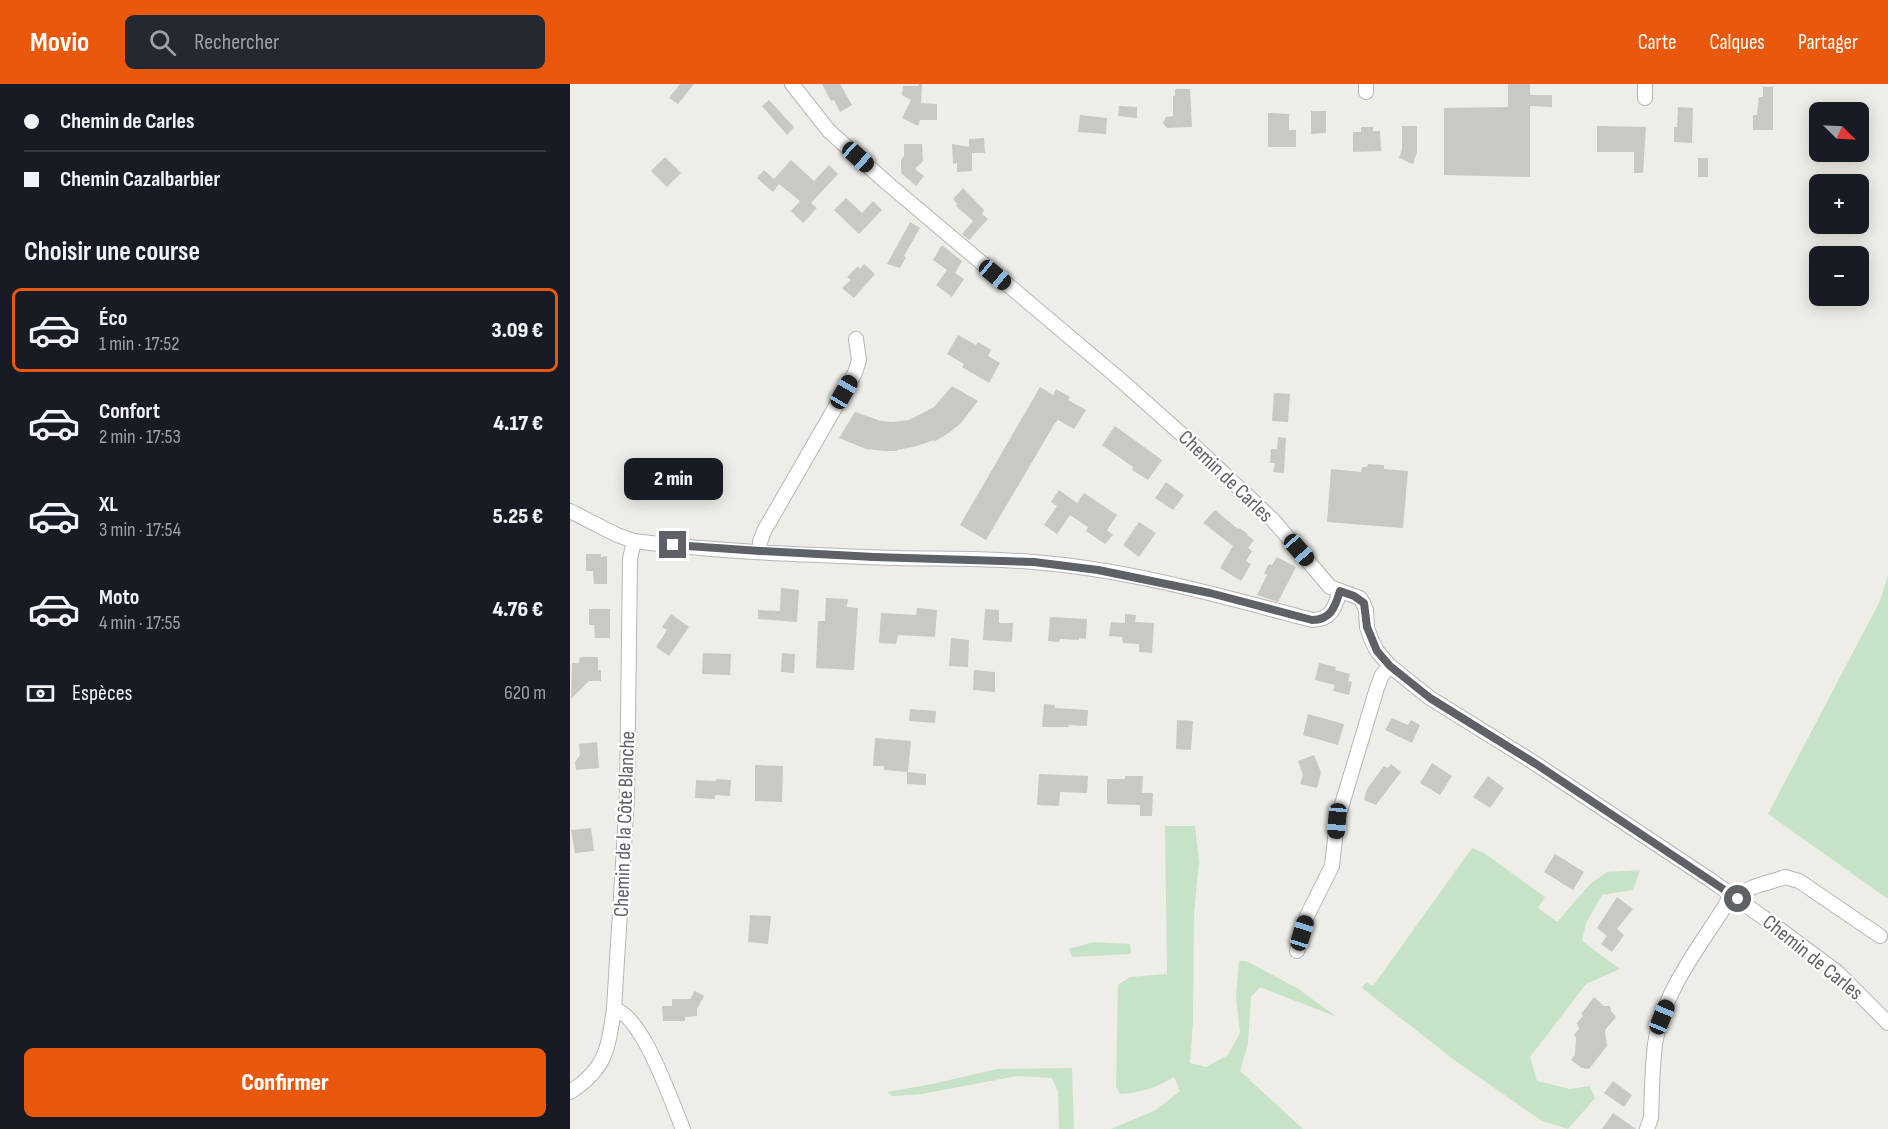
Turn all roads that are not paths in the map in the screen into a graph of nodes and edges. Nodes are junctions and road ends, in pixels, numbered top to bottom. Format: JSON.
{"nodes":[{"id":1,"x":792,"y":84,"type":"edge"},
{"id":2,"x":1645,"y":84,"type":"edge"},
{"id":3,"x":1645,"y":98,"type":"dead end"},
{"id":4,"x":856,"y":339,"type":"dead end"},
{"id":5,"x":570,"y":512,"type":"edge"},
{"id":6,"x":634,"y":541,"type":"junction"},
{"id":7,"x":760,"y":551,"type":"junction"},
{"id":8,"x":1340,"y":591,"type":"junction"},
{"id":9,"x":1390,"y":666,"type":"junction"},
{"id":10,"x":1734,"y":897,"type":"junction"},
{"id":11,"x":1880,"y":936,"type":"dead end"},
{"id":12,"x":1297,"y":951,"type":"dead end"},
{"id":13,"x":614,"y":1009,"type":"junction"},
{"id":14,"x":1888,"y":1023,"type":"edge"},
{"id":15,"x":570,"y":1092,"type":"edge"},
{"id":16,"x":683,"y":1129,"type":"edge"},
{"id":17,"x":1647,"y":1129,"type":"edge"}],
"edges":[{"from":1,"to":8,"type":"street","name":"Chemin de Carles"},
{"from":2,"to":3,"type":"street"},
{"from":4,"to":7,"type":"street"},
{"from":5,"to":6,"type":"street"},
{"from":6,"to":7,"type":"street"},
{"from":6,"to":13,"type":"street","name":"Chemin de la Côte Blanche"},
{"from":7,"to":8,"type":"street"},
{"from":8,"to":9,"type":"street","name":"Chemin de Carles"},
{"from":9,"to":10,"type":"street","name":"Chemin de Carles"},
{"from":9,"to":12,"type":"street"},
{"from":10,"to":11,"type":"street"},
{"from":10,"to":14,"type":"street","name":"Chemin de Carles"},
{"from":10,"to":17,"type":"street"},
{"from":13,"to":15,"type":"street","name":"Chemin de la Côte Blanche"},
{"from":13,"to":16,"type":"street"}]}
